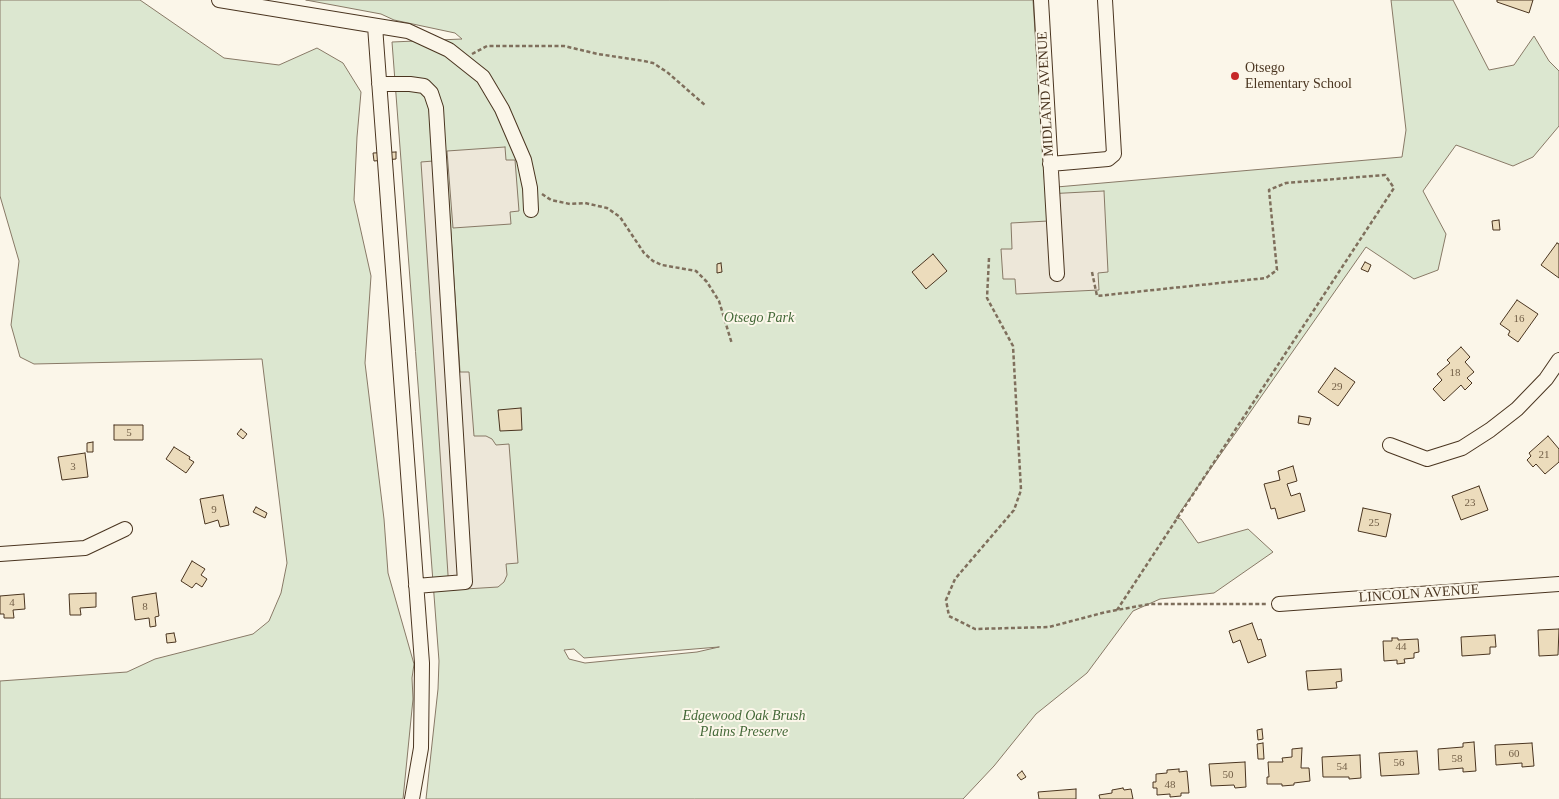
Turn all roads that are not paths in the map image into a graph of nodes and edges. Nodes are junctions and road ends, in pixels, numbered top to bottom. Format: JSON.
{"nodes":[{"id":1,"x":219,"y":0,"type":"edge"},
{"id":2,"x":1041,"y":0,"type":"edge"},
{"id":3,"x":1105,"y":0,"type":"edge"},
{"id":4,"x":375,"y":26,"type":"junction"},
{"id":5,"x":379,"y":84,"type":"junction"},
{"id":6,"x":1050,"y":164,"type":"junction"},
{"id":7,"x":531,"y":210,"type":"dead end"},
{"id":8,"x":1057,"y":274,"type":"dead end"},
{"id":9,"x":1559,"y":360,"type":"edge"},
{"id":10,"x":1390,"y":445,"type":"dead end"},
{"id":11,"x":125,"y":529,"type":"dead end"},
{"id":12,"x":0,"y":554,"type":"edge"},
{"id":13,"x":1559,"y":584,"type":"edge"},
{"id":14,"x":416,"y":586,"type":"junction"},
{"id":15,"x":1278,"y":604,"type":"road end"},
{"id":16,"x":412,"y":799,"type":"edge"}],
"edges":[{"from":1,"to":4,"type":"street"},
{"from":2,"to":6,"type":"street","name":"MIDLAND AVENUE"},
{"from":3,"to":6,"type":"street"},
{"from":4,"to":5,"type":"street"},
{"from":4,"to":7,"type":"street"},
{"from":5,"to":14,"type":"street"},
{"from":5,"to":14,"type":"street"},
{"from":6,"to":8,"type":"street","name":"MIDLAND AVENUE"},
{"from":9,"to":10,"type":"street"},
{"from":11,"to":12,"type":"street"},
{"from":13,"to":15,"type":"street","name":"LINCOLN AVENUE"},
{"from":14,"to":16,"type":"street"}]}
